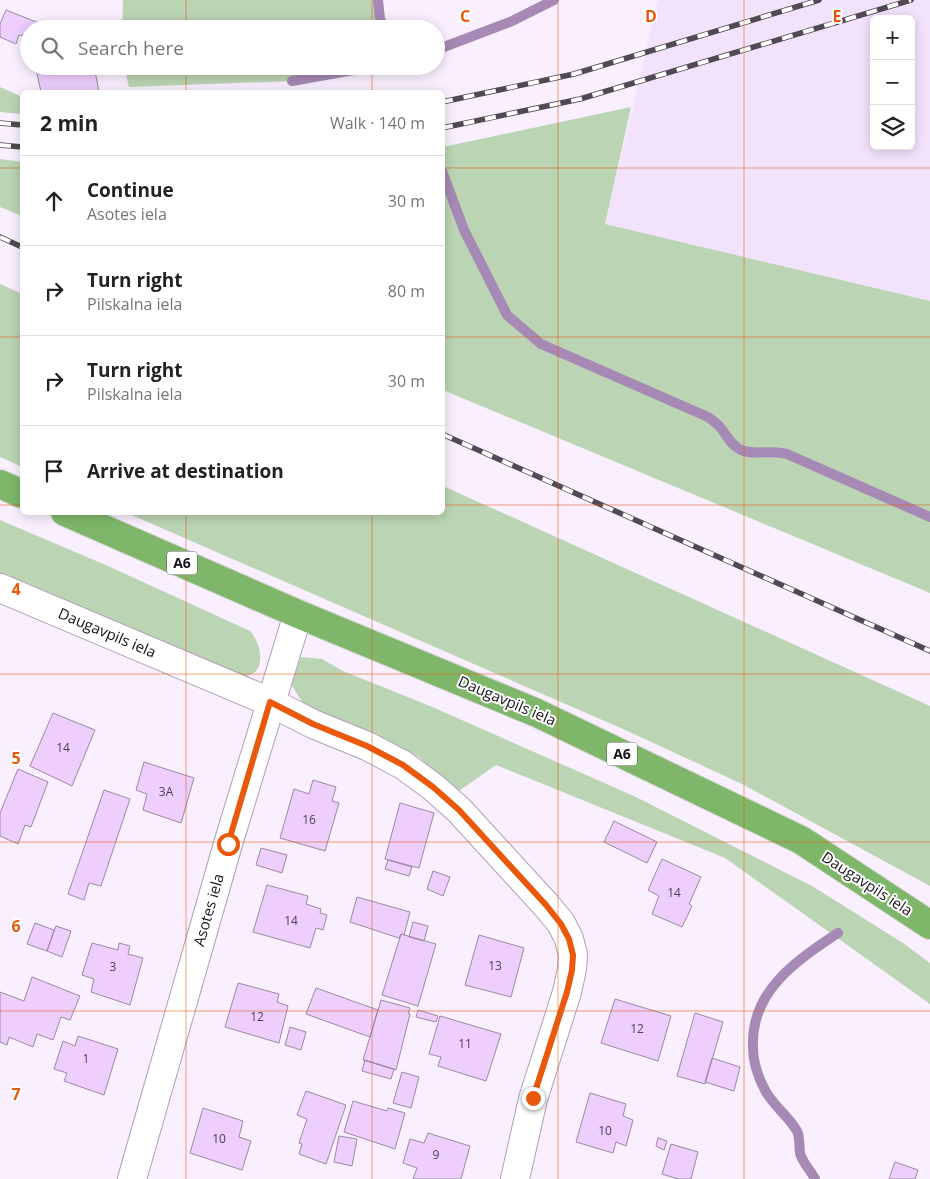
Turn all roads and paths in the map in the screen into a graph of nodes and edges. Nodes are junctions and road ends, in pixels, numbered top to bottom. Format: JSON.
{"nodes":[{"id":1,"x":0,"y":484,"type":"edge"},
{"id":2,"x":20,"y":493,"type":"edge"},
{"id":3,"x":72,"y":515,"type":"edge"},
{"id":4,"x":0,"y":588,"type":"edge"},
{"id":5,"x":298,"y":614,"type":"junction"},
{"id":6,"x":270,"y":702,"type":"junction"},
{"id":7,"x":930,"y":925,"type":"edge"},
{"id":8,"x":132,"y":1179,"type":"edge"},
{"id":9,"x":515,"y":1179,"type":"edge"}],
"edges":[{"from":1,"to":2,"type":"highway"},
{"from":3,"to":5,"type":"highway","name":"Daugavpils iela","number":"A6"},
{"from":4,"to":6,"type":"street","name":"Daugavpils iela"},
{"from":5,"to":6,"type":"street","name":"Asotes iela"},
{"from":5,"to":7,"type":"highway","name":"Daugavpils iela","number":"A6"},
{"from":6,"to":8,"type":"street","name":"Asotes iela"},
{"from":6,"to":9,"type":"street","name":"Daugavpils iela"}]}
